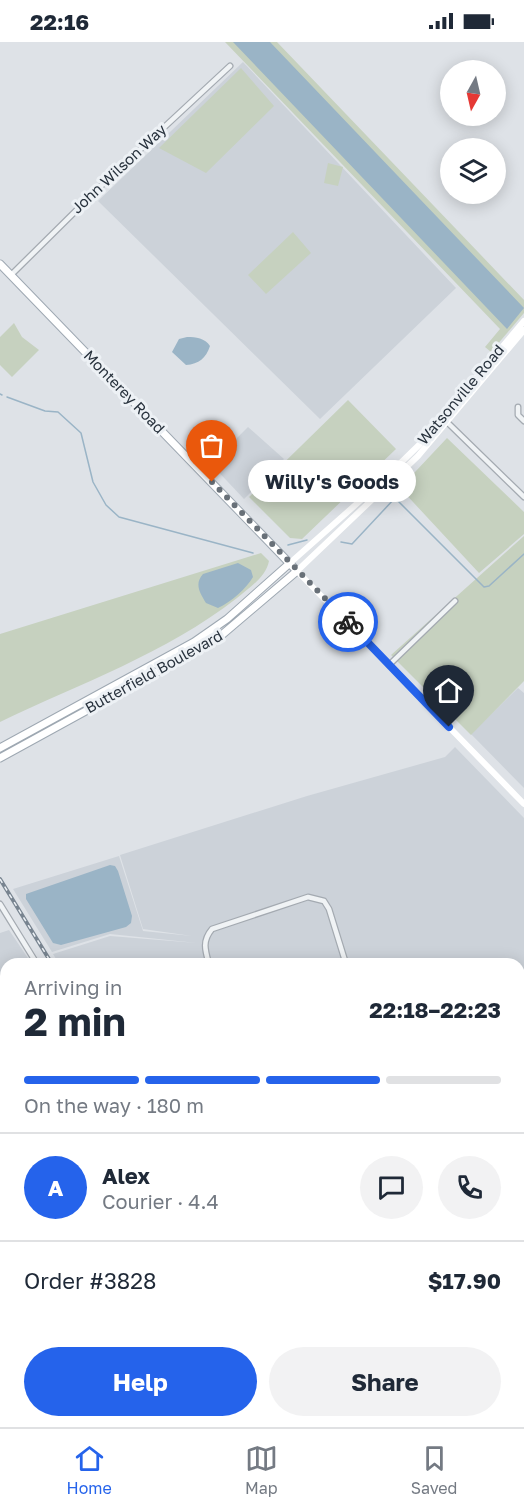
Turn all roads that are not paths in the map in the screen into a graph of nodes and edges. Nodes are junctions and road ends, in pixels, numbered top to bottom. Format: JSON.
{"nodes":[{"id":1,"x":230,"y":66,"type":"dead end"},
{"id":2,"x":0,"y":264,"type":"edge"},
{"id":3,"x":10,"y":275,"type":"junction"},
{"id":4,"x":524,"y":321,"type":"edge"},
{"id":5,"x":524,"y":330,"type":"edge"},
{"id":6,"x":516,"y":335,"type":"junction"},
{"id":7,"x":518,"y":407,"type":"dead end"},
{"id":8,"x":524,"y":421,"type":"edge"},
{"id":9,"x":448,"y":423,"type":"junction"},
{"id":10,"x":524,"y":497,"type":"edge"},
{"id":11,"x":290,"y":564,"type":"junction"},
{"id":12,"x":297,"y":571,"type":"junction"},
{"id":13,"x":455,"y":601,"type":"dead end"},
{"id":14,"x":389,"y":665,"type":"junction"},
{"id":15,"x":0,"y":748,"type":"edge"},
{"id":16,"x":0,"y":758,"type":"edge"},
{"id":17,"x":524,"y":804,"type":"edge"},
{"id":18,"x":0,"y":904,"type":"edge"},
{"id":19,"x":33,"y":958,"type":"edge"},
{"id":20,"x":207,"y":958,"type":"edge"},
{"id":21,"x":344,"y":958,"type":"edge"}],
"edges":[{"from":1,"to":3,"type":"street","name":"John Wilson Way"},
{"from":2,"to":3,"type":"main road","name":"Monterey Road"},
{"from":3,"to":11,"type":"main road","name":"Monterey Road"},
{"from":4,"to":6,"type":"main road","name":"Watsonville Road"},
{"from":5,"to":6,"type":"main road","name":"Watsonville Road"},
{"from":6,"to":9,"type":"main road","name":"Watsonville Road"},
{"from":6,"to":11,"type":"main road","name":"Watsonville Road"},
{"from":7,"to":8,"type":"street"},
{"from":9,"to":10,"type":"street"},
{"from":9,"to":12,"type":"main road","name":"Watsonville Road"},
{"from":11,"to":12,"type":"main road","name":"Monterey Road"},
{"from":11,"to":15,"type":"main road","name":"Butterfield Boulevard"},
{"from":12,"to":14,"type":"main road","name":"Monterey Road"},
{"from":12,"to":16,"type":"main road","name":"Butterfield Boulevard"},
{"from":13,"to":14,"type":"street"},
{"from":14,"to":17,"type":"main road","name":"Monterey Road"},
{"from":18,"to":19,"type":"street"},
{"from":20,"to":21,"type":"street"}]}
